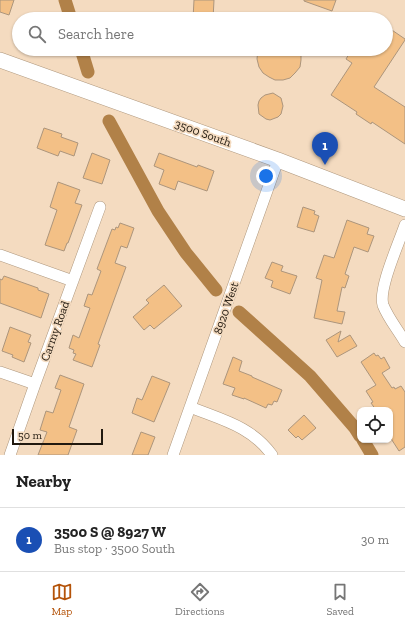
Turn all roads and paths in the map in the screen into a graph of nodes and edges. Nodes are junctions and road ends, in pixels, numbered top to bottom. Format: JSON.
{"nodes":[{"id":1,"x":0,"y":60,"type":"edge"},
{"id":2,"x":278,"y":160,"type":"junction"},
{"id":3,"x":100,"y":207,"type":"dead end"},
{"id":4,"x":405,"y":208,"type":"edge"},
{"id":5,"x":405,"y":225,"type":"edge"},
{"id":6,"x":0,"y":255,"type":"edge"},
{"id":7,"x":73,"y":281,"type":"junction"},
{"id":8,"x":405,"y":342,"type":"edge"},
{"id":9,"x":0,"y":372,"type":"edge"},
{"id":10,"x":35,"y":384,"type":"junction"},
{"id":11,"x":190,"y":407,"type":"junction"},
{"id":12,"x":10,"y":455,"type":"edge"},
{"id":13,"x":173,"y":455,"type":"edge"},
{"id":14,"x":272,"y":455,"type":"edge"}],
"edges":[{"from":1,"to":2,"type":"street","name":"3500 South"},
{"from":2,"to":4,"type":"street","name":"3500 South"},
{"from":2,"to":11,"type":"street","name":"8920 West"},
{"from":3,"to":7,"type":"street","name":"Carmy Road"},
{"from":5,"to":8,"type":"street"},
{"from":6,"to":7,"type":"street"},
{"from":7,"to":10,"type":"street","name":"Carmy Road"},
{"from":9,"to":10,"type":"street"},
{"from":10,"to":12,"type":"street","name":"Carmy Road"},
{"from":11,"to":13,"type":"street","name":"8920 West"},
{"from":11,"to":14,"type":"street"}]}
